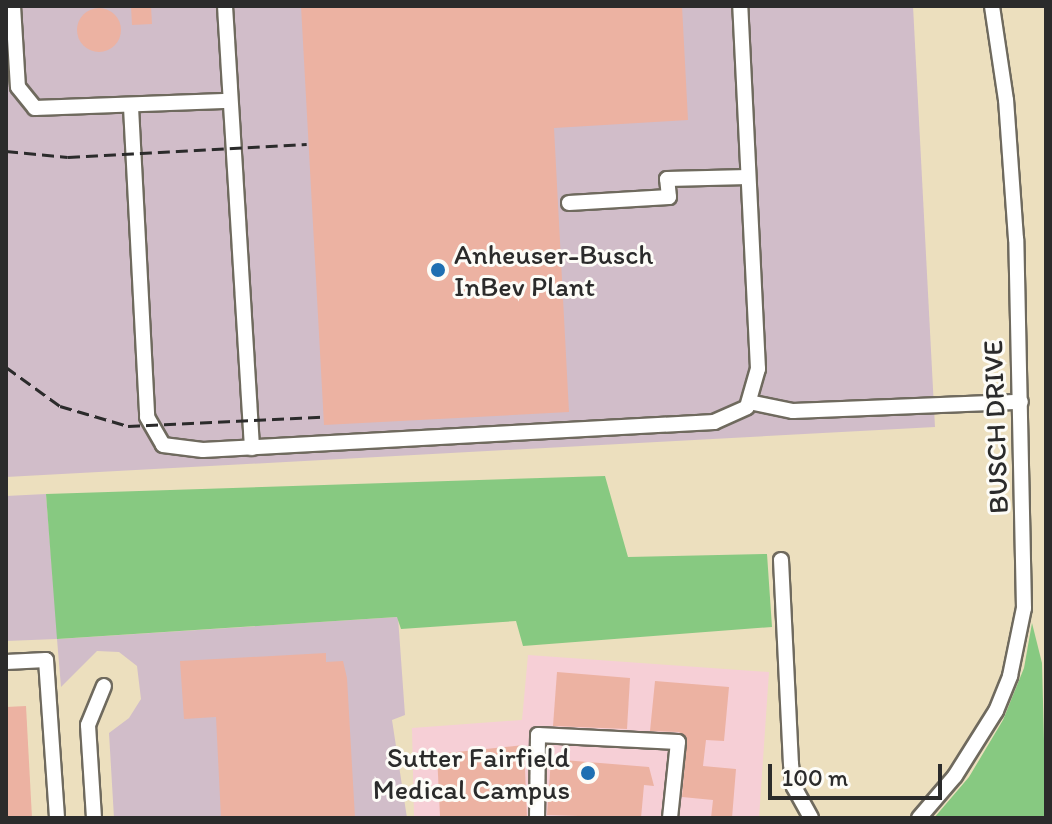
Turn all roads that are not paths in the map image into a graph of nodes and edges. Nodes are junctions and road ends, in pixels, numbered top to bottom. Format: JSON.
{"nodes":[{"id":1,"x":13,"y":6,"type":"edge"},
{"id":2,"x":225,"y":6,"type":"edge"},
{"id":3,"x":740,"y":6,"type":"edge"},
{"id":4,"x":992,"y":6,"type":"edge"},
{"id":5,"x":230,"y":101,"type":"junction"},
{"id":6,"x":131,"y":107,"type":"junction"},
{"id":7,"x":748,"y":177,"type":"junction"},
{"id":8,"x":569,"y":203,"type":"dead end"},
{"id":9,"x":749,"y":402,"type":"junction"},
{"id":10,"x":1021,"y":402,"type":"junction"},
{"id":11,"x":252,"y":448,"type":"junction"},
{"id":12,"x":781,"y":560,"type":"dead end"},
{"id":13,"x":6,"y":662,"type":"edge"},
{"id":14,"x":104,"y":686,"type":"dead end"},
{"id":15,"x":57,"y":818,"type":"edge"},
{"id":16,"x":94,"y":818,"type":"edge"},
{"id":17,"x":537,"y":818,"type":"edge"},
{"id":18,"x":670,"y":818,"type":"edge"},
{"id":19,"x":811,"y":818,"type":"edge"},
{"id":20,"x":919,"y":818,"type":"edge"}],
"edges":[{"from":1,"to":6,"type":"street"},
{"from":2,"to":5,"type":"street"},
{"from":3,"to":7,"type":"street"},
{"from":4,"to":10,"type":"street","name":"BUSCH DRIVE"},
{"from":5,"to":6,"type":"street"},
{"from":5,"to":11,"type":"street"},
{"from":6,"to":11,"type":"street"},
{"from":7,"to":8,"type":"street"},
{"from":7,"to":9,"type":"street"},
{"from":9,"to":10,"type":"street"},
{"from":9,"to":11,"type":"street"},
{"from":10,"to":20,"type":"street","name":"BUSCH DRIVE"},
{"from":12,"to":19,"type":"street"},
{"from":13,"to":15,"type":"street"},
{"from":14,"to":16,"type":"street"},
{"from":17,"to":18,"type":"street"}]}
